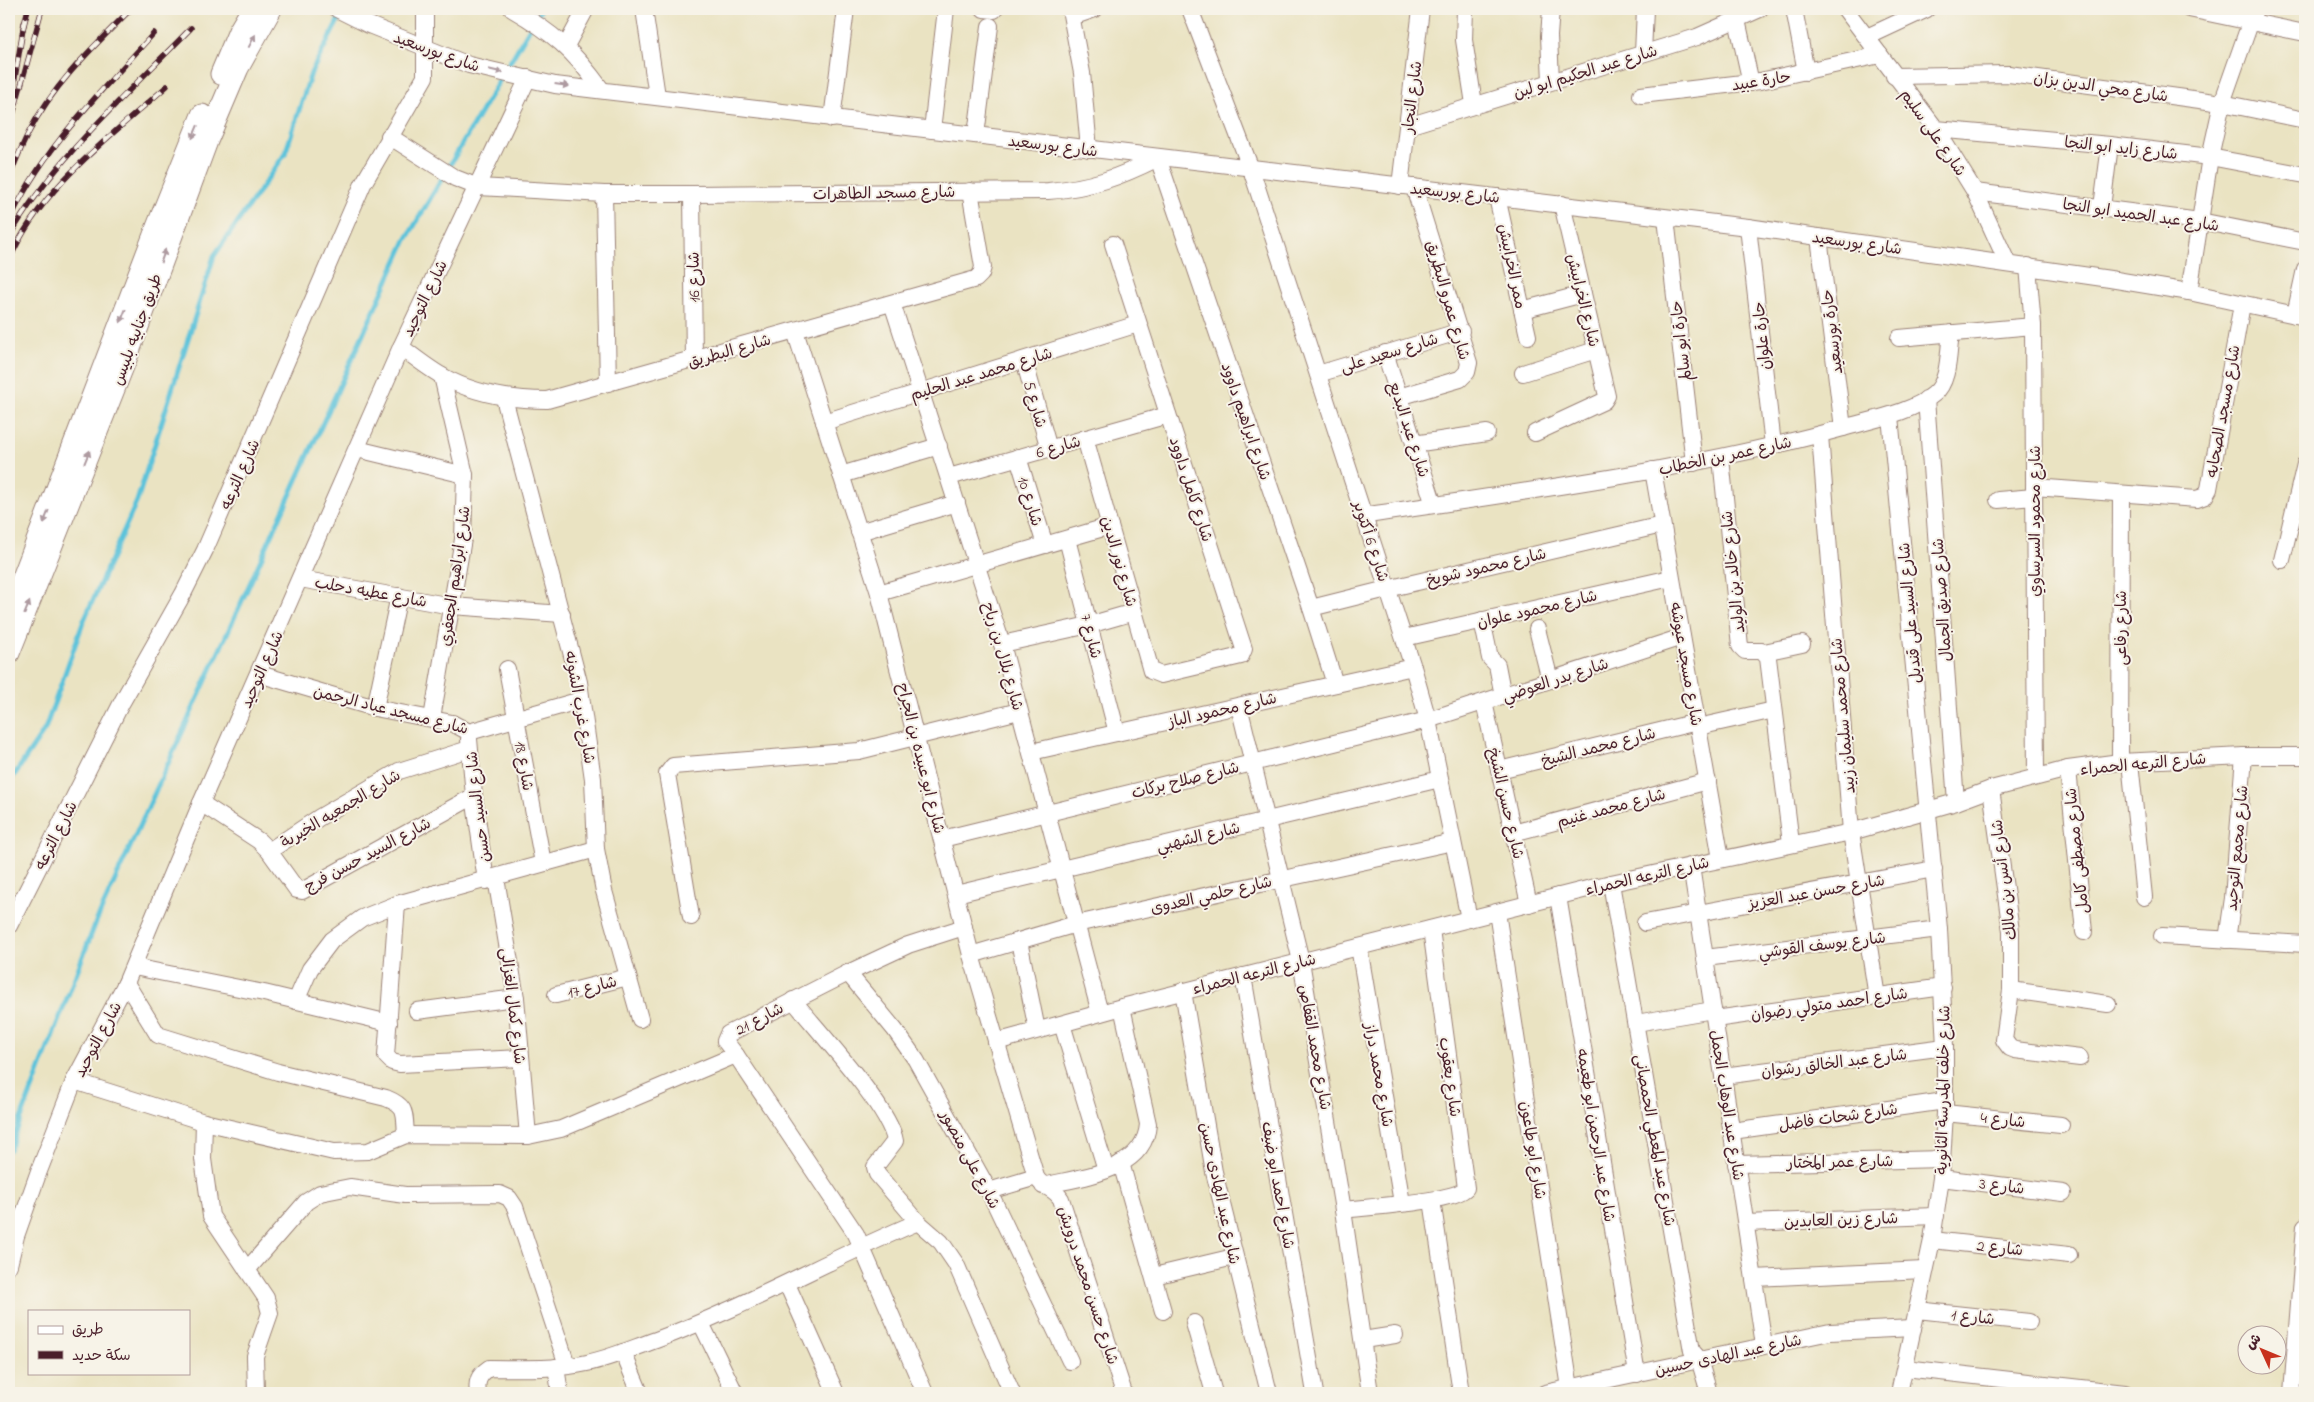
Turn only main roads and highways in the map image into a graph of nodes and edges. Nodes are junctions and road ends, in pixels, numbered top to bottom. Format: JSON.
{"nodes":[{"id":1,"x":252,"y":9,"type":"edge"},
{"id":2,"x":271,"y":9,"type":"edge"},
{"id":3,"x":9,"y":614,"type":"edge"},
{"id":4,"x":9,"y":653,"type":"edge"}],
"edges":[{"from":1,"to":3,"type":"main road","name":"طريق جنابيه بلبيس","one_way":true},
{"from":4,"to":2,"type":"main road","name":"طريق جنابيه بلبيس","one_way":true}]}
